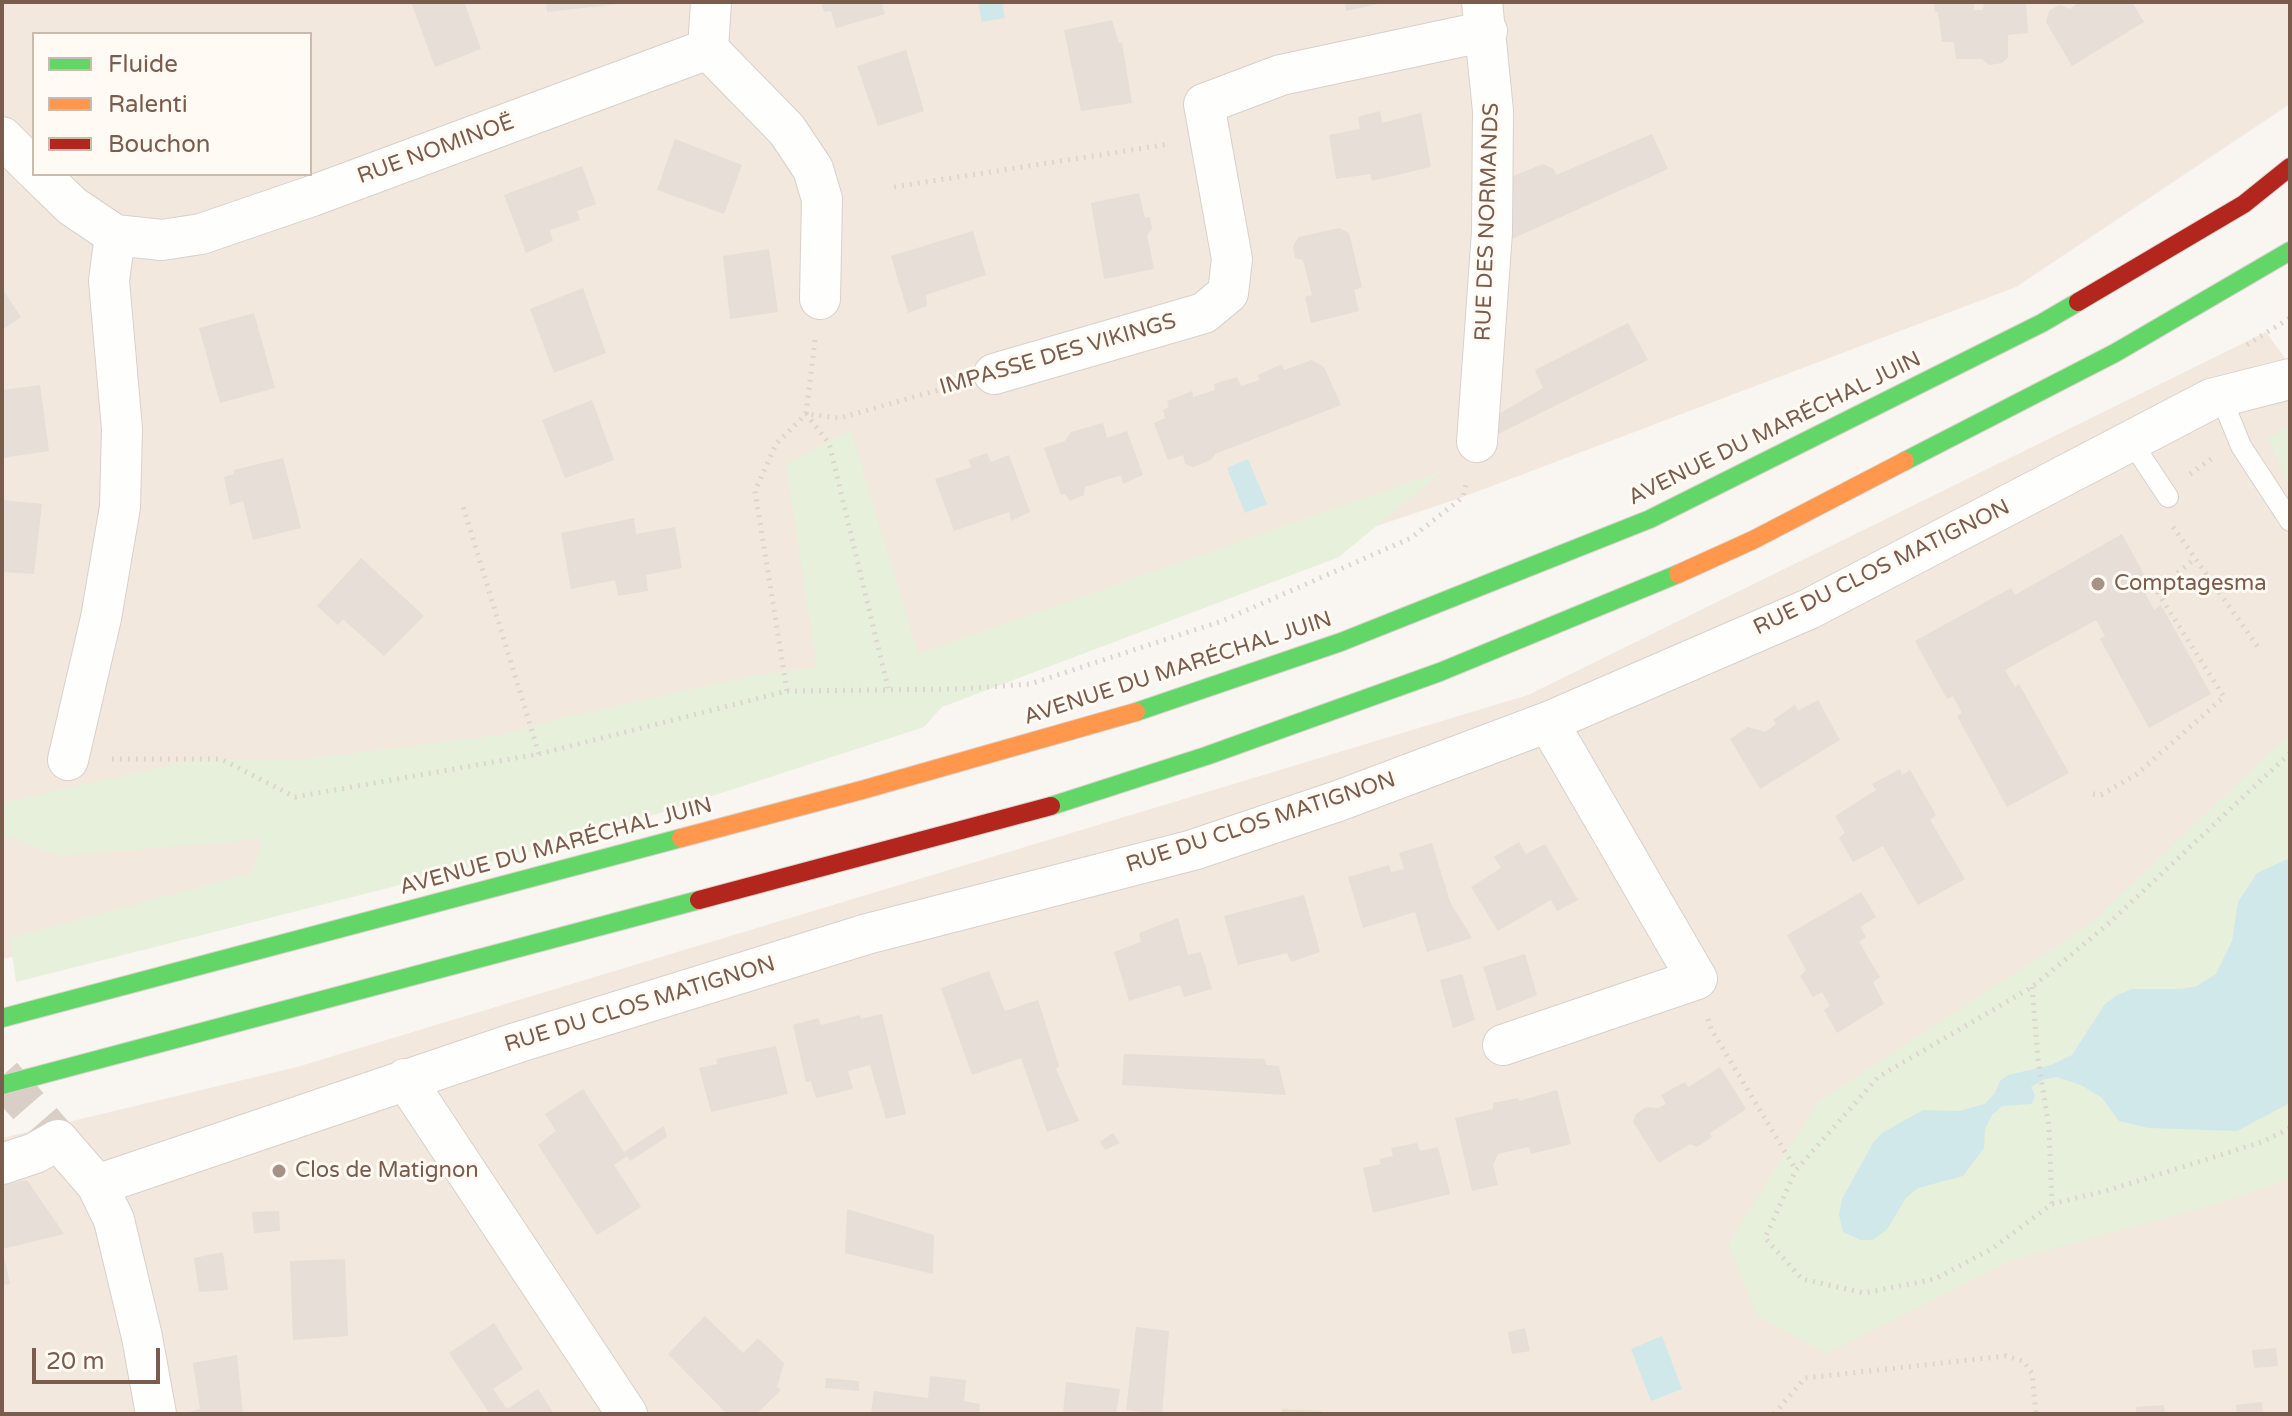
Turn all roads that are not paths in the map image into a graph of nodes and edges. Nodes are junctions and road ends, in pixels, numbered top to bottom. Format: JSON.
{"nodes":[{"id":1,"x":711,"y":2,"type":"edge"},
{"id":2,"x":1484,"y":16,"type":"edge"},
{"id":3,"x":708,"y":49,"type":"junction"},
{"id":4,"x":2,"y":137,"type":"edge"},
{"id":5,"x":32,"y":167,"type":"edge"},
{"id":6,"x":2290,"y":167,"type":"edge"},
{"id":7,"x":41,"y":176,"type":"edge"},
{"id":8,"x":115,"y":235,"type":"junction"},
{"id":9,"x":2290,"y":251,"type":"edge"},
{"id":10,"x":820,"y":299,"type":"road end"},
{"id":11,"x":994,"y":374,"type":"road end"},
{"id":12,"x":2290,"y":379,"type":"edge"},
{"id":13,"x":2221,"y":397,"type":"junction"},
{"id":14,"x":2131,"y":441,"type":"junction"},
{"id":15,"x":1477,"y":442,"type":"road end"},
{"id":16,"x":2166,"y":494,"type":"road end"},
{"id":17,"x":2290,"y":521,"type":"edge"},
{"id":18,"x":1548,"y":722,"type":"junction"},
{"id":19,"x":68,"y":760,"type":"road end"},
{"id":20,"x":2,"y":1018,"type":"edge"},
{"id":21,"x":1503,"y":1045,"type":"dead end"},
{"id":22,"x":405,"y":1079,"type":"junction"},
{"id":23,"x":2,"y":1085,"type":"edge"},
{"id":24,"x":2,"y":1164,"type":"edge"},
{"id":25,"x":97,"y":1185,"type":"junction"},
{"id":26,"x":156,"y":1414,"type":"edge"},
{"id":27,"x":627,"y":1414,"type":"edge"}],
"edges":[{"from":1,"to":3,"type":"street"},
{"from":2,"to":11,"type":"street","name":"IMPASSE DES VIKINGS"},
{"from":2,"to":15,"type":"street","name":"RUE DES NORMANDS"},
{"from":3,"to":8,"type":"street","name":"RUE NOMINOË"},
{"from":3,"to":10,"type":"street"},
{"from":4,"to":5,"type":"street"},
{"from":6,"to":20,"type":"main road","name":"AVENUE DU MARÉCHAL JUIN"},
{"from":7,"to":8,"type":"street","name":"RUE NOMINOË"},
{"from":8,"to":19,"type":"street"},
{"from":9,"to":23,"type":"main road"},
{"from":12,"to":13,"type":"street","name":"RUE DU CLOS MATIGNON"},
{"from":13,"to":14,"type":"street","name":"RUE DU CLOS MATIGNON"},
{"from":13,"to":17,"type":"lane"},
{"from":14,"to":16,"type":"lane"},
{"from":14,"to":18,"type":"street","name":"RUE DU CLOS MATIGNON"},
{"from":18,"to":21,"type":"street"},
{"from":18,"to":22,"type":"street","name":"RUE DU CLOS MATIGNON"},
{"from":22,"to":25,"type":"street","name":"RUE DU CLOS MATIGNON"},
{"from":22,"to":27,"type":"street"},
{"from":24,"to":25,"type":"street"},
{"from":25,"to":26,"type":"street"}]}
